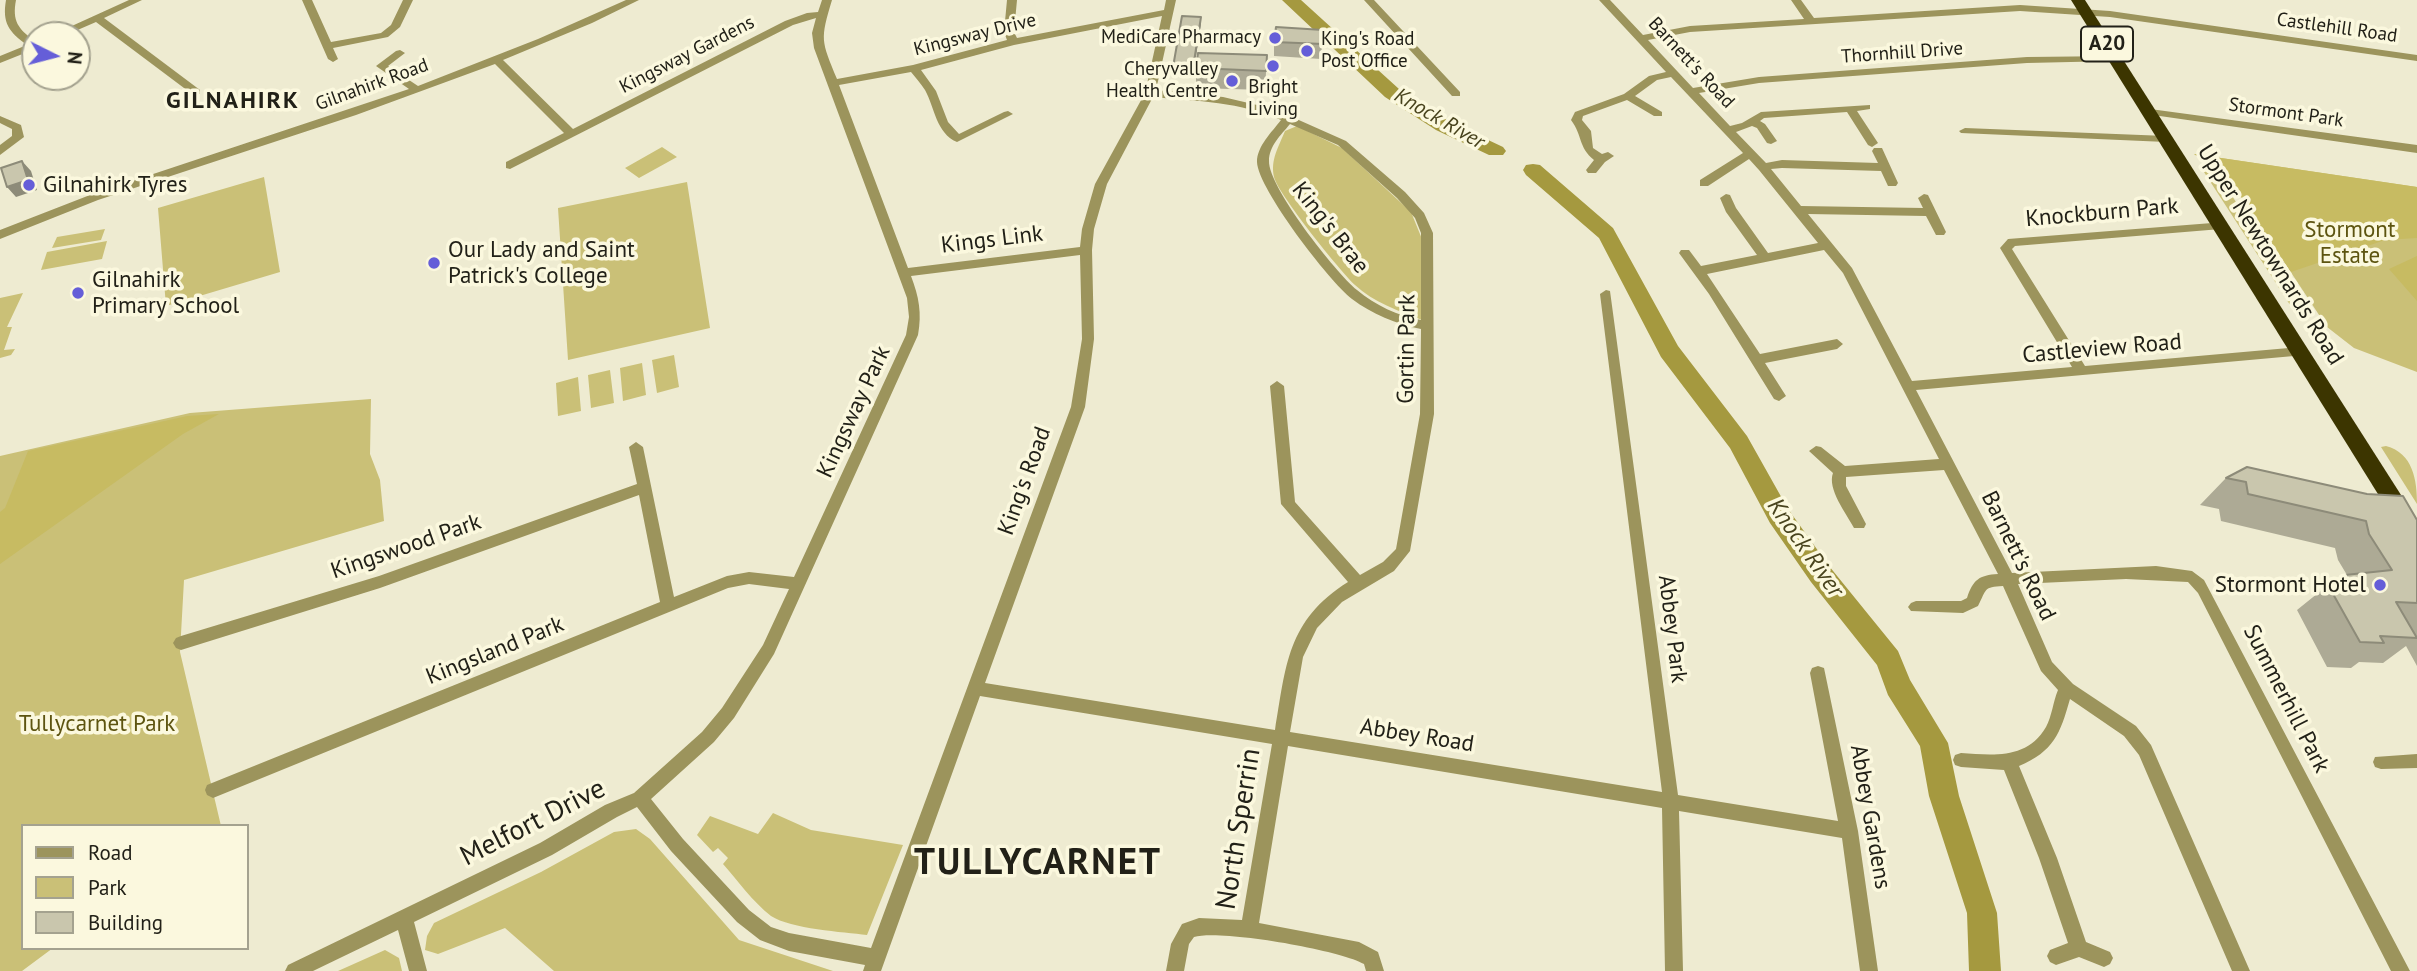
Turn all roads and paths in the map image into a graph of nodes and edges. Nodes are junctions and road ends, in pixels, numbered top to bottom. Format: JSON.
{"nodes":[{"id":1,"x":11,"y":0,"type":"edge"},
{"id":2,"x":137,"y":0,"type":"edge"},
{"id":3,"x":307,"y":0,"type":"edge"},
{"id":4,"x":408,"y":0,"type":"edge"},
{"id":5,"x":634,"y":0,"type":"edge"},
{"id":6,"x":827,"y":0,"type":"edge"},
{"id":7,"x":1012,"y":0,"type":"edge"},
{"id":8,"x":1604,"y":0,"type":"edge"},
{"id":9,"x":1796,"y":0,"type":"edge"},
{"id":10,"x":1373,"y":1,"type":"edge"},
{"id":11,"x":1984,"y":4,"type":"edge"},
{"id":12,"x":1169,"y":6,"type":"edge"},
{"id":13,"x":2082,"y":6,"type":"edge"},
{"id":14,"x":820,"y":15,"type":"junction"},
{"id":15,"x":97,"y":18,"type":"junction"},
{"id":16,"x":90,"y":21,"type":"edge"},
{"id":17,"x":1811,"y":21,"type":"junction"},
{"id":18,"x":21,"y":36,"type":"edge"},
{"id":19,"x":1642,"y":38,"type":"junction"},
{"id":20,"x":1013,"y":42,"type":"junction"},
{"id":21,"x":327,"y":46,"type":"junction"},
{"id":22,"x":21,"y":51,"type":"edge"},
{"id":23,"x":400,"y":53,"type":"dead end"},
{"id":24,"x":495,"y":58,"type":"junction"},
{"id":25,"x":2115,"y":58,"type":"junction"},
{"id":26,"x":2417,"y":58,"type":"edge"},
{"id":27,"x":333,"y":59,"type":"dead end"},
{"id":28,"x":0,"y":60,"type":"edge"},
{"id":29,"x":914,"y":68,"type":"junction"},
{"id":30,"x":1674,"y":73,"type":"junction"},
{"id":31,"x":832,"y":83,"type":"junction"},
{"id":32,"x":416,"y":89,"type":"junction"},
{"id":33,"x":1692,"y":91,"type":"junction"},
{"id":34,"x":195,"y":92,"type":"dead end"},
{"id":35,"x":1150,"y":93,"type":"junction"},
{"id":36,"x":1456,"y":94,"type":"dead end"},
{"id":37,"x":1628,"y":96,"type":"junction"},
{"id":38,"x":1866,"y":107,"type":"dead end"},
{"id":39,"x":1850,"y":108,"type":"junction"},
{"id":40,"x":2150,"y":112,"type":"junction"},
{"id":41,"x":1008,"y":114,"type":"dead end"},
{"id":42,"x":1659,"y":115,"type":"dead end"},
{"id":43,"x":0,"y":118,"type":"edge"},
{"id":44,"x":1289,"y":118,"type":"junction"},
{"id":45,"x":1752,"y":121,"type":"junction"},
{"id":46,"x":1728,"y":130,"type":"junction"},
{"id":47,"x":1965,"y":131,"type":"dead end"},
{"id":48,"x":572,"y":133,"type":"junction"},
{"id":49,"x":2166,"y":139,"type":"junction"},
{"id":50,"x":1771,"y":141,"type":"dead end"},
{"id":51,"x":2417,"y":149,"type":"edge"},
{"id":52,"x":0,"y":151,"type":"edge"},
{"id":53,"x":1750,"y":153,"type":"junction"},
{"id":54,"x":510,"y":165,"type":"dead end"},
{"id":55,"x":1763,"y":167,"type":"junction"},
{"id":56,"x":1885,"y":167,"type":"junction"},
{"id":57,"x":1592,"y":170,"type":"dead end"},
{"id":58,"x":1704,"y":183,"type":"dead end"},
{"id":59,"x":1892,"y":183,"type":"dead end"},
{"id":60,"x":1924,"y":198,"type":"dead end"},
{"id":61,"x":1724,"y":206,"type":"dead end"},
{"id":62,"x":1798,"y":210,"type":"junction"},
{"id":63,"x":1931,"y":212,"type":"junction"},
{"id":64,"x":2221,"y":225,"type":"junction"},
{"id":65,"x":1940,"y":232,"type":"dead end"},
{"id":66,"x":0,"y":235,"type":"edge"},
{"id":67,"x":1827,"y":245,"type":"junction"},
{"id":68,"x":1086,"y":250,"type":"junction"},
{"id":69,"x":1685,"y":253,"type":"dead end"},
{"id":70,"x":1765,"y":257,"type":"junction"},
{"id":71,"x":1699,"y":271,"type":"junction"},
{"id":72,"x":905,"y":273,"type":"junction"},
{"id":73,"x":1605,"y":295,"type":"dead end"},
{"id":74,"x":1427,"y":326,"type":"junction"},
{"id":75,"x":1814,"y":332,"type":"dead end"},
{"id":76,"x":1837,"y":344,"type":"dead end"},
{"id":77,"x":1821,"y":346,"type":"junction"},
{"id":78,"x":2300,"y":352,"type":"junction"},
{"id":79,"x":1755,"y":360,"type":"junction"},
{"id":80,"x":2081,"y":370,"type":"junction"},
{"id":81,"x":1278,"y":386,"type":"dead end"},
{"id":82,"x":1907,"y":386,"type":"junction"},
{"id":83,"x":1779,"y":396,"type":"dead end"},
{"id":84,"x":636,"y":447,"type":"dead end"},
{"id":85,"x":1816,"y":451,"type":"dead end"},
{"id":86,"x":1947,"y":464,"type":"junction"},
{"id":87,"x":1842,"y":472,"type":"junction"},
{"id":88,"x":644,"y":487,"type":"junction"},
{"id":89,"x":1859,"y":524,"type":"dead end"},
{"id":90,"x":2417,"y":538,"type":"edge"},
{"id":91,"x":2008,"y":579,"type":"junction"},
{"id":92,"x":799,"y":584,"type":"junction"},
{"id":93,"x":1358,"y":584,"type":"junction"},
{"id":94,"x":668,"y":605,"type":"junction"},
{"id":95,"x":1916,"y":607,"type":"dead end"},
{"id":96,"x":181,"y":643,"type":"dead end"},
{"id":97,"x":1818,"y":673,"type":"dead end"},
{"id":98,"x":976,"y":688,"type":"junction"},
{"id":99,"x":2067,"y":689,"type":"junction"},
{"id":100,"x":1281,"y":737,"type":"junction"},
{"id":101,"x":1961,"y":760,"type":"dead end"},
{"id":102,"x":2417,"y":761,"type":"edge"},
{"id":103,"x":2009,"y":762,"type":"junction"},
{"id":104,"x":2381,"y":762,"type":"dead end"},
{"id":105,"x":213,"y":790,"type":"dead end"},
{"id":106,"x":640,"y":798,"type":"junction"},
{"id":107,"x":1670,"y":801,"type":"junction"},
{"id":108,"x":1850,"y":831,"type":"junction"},
{"id":109,"x":404,"y":919,"type":"junction"},
{"id":110,"x":1249,"y":930,"type":"junction"},
{"id":111,"x":2079,"y":948,"type":"junction"},
{"id":112,"x":2056,"y":956,"type":"dead end"},
{"id":113,"x":2105,"y":958,"type":"dead end"},
{"id":114,"x":874,"y":965,"type":"edge"},
{"id":115,"x":294,"y":971,"type":"edge"},
{"id":116,"x":418,"y":971,"type":"edge"},
{"id":117,"x":1175,"y":971,"type":"edge"},
{"id":118,"x":1375,"y":971,"type":"edge"},
{"id":119,"x":1674,"y":971,"type":"edge"},
{"id":120,"x":1869,"y":971,"type":"edge"},
{"id":121,"x":2241,"y":971,"type":"edge"},
{"id":122,"x":2401,"y":971,"type":"edge"}],
"edges":[{"from":1,"to":18,"type":"street"},
{"from":2,"to":15,"type":"street"},
{"from":3,"to":21,"type":"street"},
{"from":4,"to":21,"type":"street"},
{"from":5,"to":24,"type":"street","name":"Gilnahirk Road"},
{"from":6,"to":14,"type":"street","name":"Kingsway Park"},
{"from":7,"to":20,"type":"street"},
{"from":8,"to":19,"type":"street","name":"Barnett's Road"},
{"from":9,"to":17,"type":"street"},
{"from":10,"to":36,"type":"street"},
{"from":11,"to":13,"type":"street","name":"Castlehill Road"},
{"from":11,"to":17,"type":"street","name":"Castlehill Road"},
{"from":12,"to":20,"type":"street","name":"Kingsway Drive"},
{"from":12,"to":35,"type":"street","name":"King's Road"},
{"from":13,"to":25,"type":"highway","name":"Upper Newtownards Road","number":"A20"},
{"from":13,"to":26,"type":"street","name":"Castlehill Road"},
{"from":14,"to":31,"type":"street","name":"Kingsway Park"},
{"from":14,"to":48,"type":"street","name":"Kingsway Gardens"},
{"from":15,"to":16,"type":"street"},
{"from":15,"to":34,"type":"street"},
{"from":17,"to":19,"type":"street","name":"Castlehill Road"},
{"from":19,"to":30,"type":"street","name":"Barnett's Road"},
{"from":20,"to":29,"type":"street","name":"Kingsway Drive"},
{"from":21,"to":27,"type":"street"},
{"from":22,"to":28,"type":"street"},
{"from":23,"to":32,"type":"street"},
{"from":24,"to":32,"type":"street","name":"Gilnahirk Road"},
{"from":24,"to":48,"type":"street"},
{"from":25,"to":33,"type":"street","name":"Thornhill Drive"},
{"from":25,"to":40,"type":"highway","name":"Upper Newtownards Road","number":"A20"},
{"from":29,"to":31,"type":"street","name":"Kingsway Drive"},
{"from":29,"to":41,"type":"street"},
{"from":30,"to":33,"type":"street","name":"Barnett's Road"},
{"from":30,"to":37,"type":"street"},
{"from":31,"to":72,"type":"street","name":"Kingsway Park"},
{"from":32,"to":66,"type":"street","name":"Gilnahirk Road"},
{"from":33,"to":46,"type":"street","name":"Barnett's Road"},
{"from":35,"to":44,"type":"street","name":"Gortin Park"},
{"from":35,"to":68,"type":"street","name":"King's Road"},
{"from":37,"to":42,"type":"street"},
{"from":37,"to":57,"type":"street"},
{"from":38,"to":39,"type":"street"},
{"from":39,"to":45,"type":"street"},
{"from":39,"to":56,"type":"street"},
{"from":40,"to":49,"type":"highway","name":"Upper Newtownards Road","number":"A20"},
{"from":40,"to":51,"type":"street","name":"Stormont Park"},
{"from":43,"to":52,"type":"street"},
{"from":44,"to":74,"type":"street","name":"Gortin Park"},
{"from":44,"to":74,"type":"street","name":"King's Brae"},
{"from":45,"to":46,"type":"street"},
{"from":45,"to":50,"type":"street"},
{"from":46,"to":53,"type":"street","name":"Barnett's Road"},
{"from":47,"to":49,"type":"street"},
{"from":48,"to":54,"type":"street","name":"Kingsway Gardens"},
{"from":49,"to":64,"type":"highway","name":"Upper Newtownards Road","number":"A20"},
{"from":53,"to":55,"type":"street","name":"Barnett's Road"},
{"from":53,"to":58,"type":"street"},
{"from":55,"to":56,"type":"street"},
{"from":55,"to":62,"type":"street","name":"Barnett's Road"},
{"from":56,"to":59,"type":"street"},
{"from":60,"to":63,"type":"street"},
{"from":61,"to":70,"type":"street"},
{"from":62,"to":63,"type":"street"},
{"from":62,"to":67,"type":"street","name":"Barnett's Road"},
{"from":63,"to":65,"type":"street"},
{"from":64,"to":78,"type":"highway","name":"Upper Newtownards Road","number":"A20"},
{"from":64,"to":80,"type":"street","name":"Knockburn Park"},
{"from":67,"to":70,"type":"street"},
{"from":67,"to":82,"type":"street","name":"Barnett's Road"},
{"from":68,"to":72,"type":"street","name":"Kings Link"},
{"from":68,"to":98,"type":"street","name":"King's Road"},
{"from":69,"to":71,"type":"street"},
{"from":70,"to":71,"type":"street"},
{"from":71,"to":79,"type":"street"},
{"from":72,"to":92,"type":"street","name":"Kingsway Park"},
{"from":73,"to":107,"type":"street","name":"Abbey Park"},
{"from":74,"to":93,"type":"street","name":"Gortin Park"},
{"from":75,"to":77,"type":"street"},
{"from":76,"to":77,"type":"street"},
{"from":77,"to":79,"type":"street"},
{"from":78,"to":80,"type":"street","name":"Castleview Road"},
{"from":78,"to":90,"type":"highway","name":"Upper Newtownards Road","number":"A20"},
{"from":79,"to":83,"type":"street"},
{"from":80,"to":82,"type":"street","name":"Castleview Road"},
{"from":81,"to":93,"type":"street"},
{"from":82,"to":86,"type":"street","name":"Barnett's Road"},
{"from":84,"to":88,"type":"street"},
{"from":85,"to":87,"type":"street"},
{"from":86,"to":87,"type":"street"},
{"from":86,"to":91,"type":"street","name":"Barnett's Road"},
{"from":87,"to":89,"type":"street"},
{"from":88,"to":94,"type":"street"},
{"from":88,"to":96,"type":"street","name":"Kingswood Park"},
{"from":91,"to":95,"type":"street"},
{"from":91,"to":99,"type":"street","name":"Barnett's Road"},
{"from":91,"to":122,"type":"street","name":"Summerhill Park"},
{"from":92,"to":94,"type":"street","name":"Kingsland Park"},
{"from":92,"to":106,"type":"street","name":"Kingsway Park"},
{"from":93,"to":100,"type":"street","name":"Gortin Park"},
{"from":94,"to":105,"type":"street","name":"Kingsland Park"},
{"from":97,"to":108,"type":"street","name":"Abbey Gardens"},
{"from":98,"to":100,"type":"street","name":"Abbey Road"},
{"from":98,"to":114,"type":"street","name":"King's Road"},
{"from":99,"to":103,"type":"street"},
{"from":99,"to":121,"type":"street","name":"Barnett's Road"},
{"from":100,"to":107,"type":"street","name":"Abbey Road"},
{"from":100,"to":110,"type":"street","name":"North Sperrin"},
{"from":101,"to":103,"type":"street"},
{"from":102,"to":104,"type":"street"},
{"from":103,"to":111,"type":"street"},
{"from":106,"to":109,"type":"street","name":"Melfort Drive"},
{"from":106,"to":114,"type":"street","name":"Melfort Drive"},
{"from":107,"to":108,"type":"street","name":"Abbey Road"},
{"from":107,"to":119,"type":"street","name":"Abbey Park"},
{"from":108,"to":120,"type":"street","name":"Abbey Gardens"},
{"from":109,"to":115,"type":"street","name":"Melfort Drive"},
{"from":109,"to":116,"type":"street"},
{"from":110,"to":117,"type":"street"},
{"from":110,"to":118,"type":"street"},
{"from":111,"to":112,"type":"street"},
{"from":111,"to":113,"type":"street"}]}
